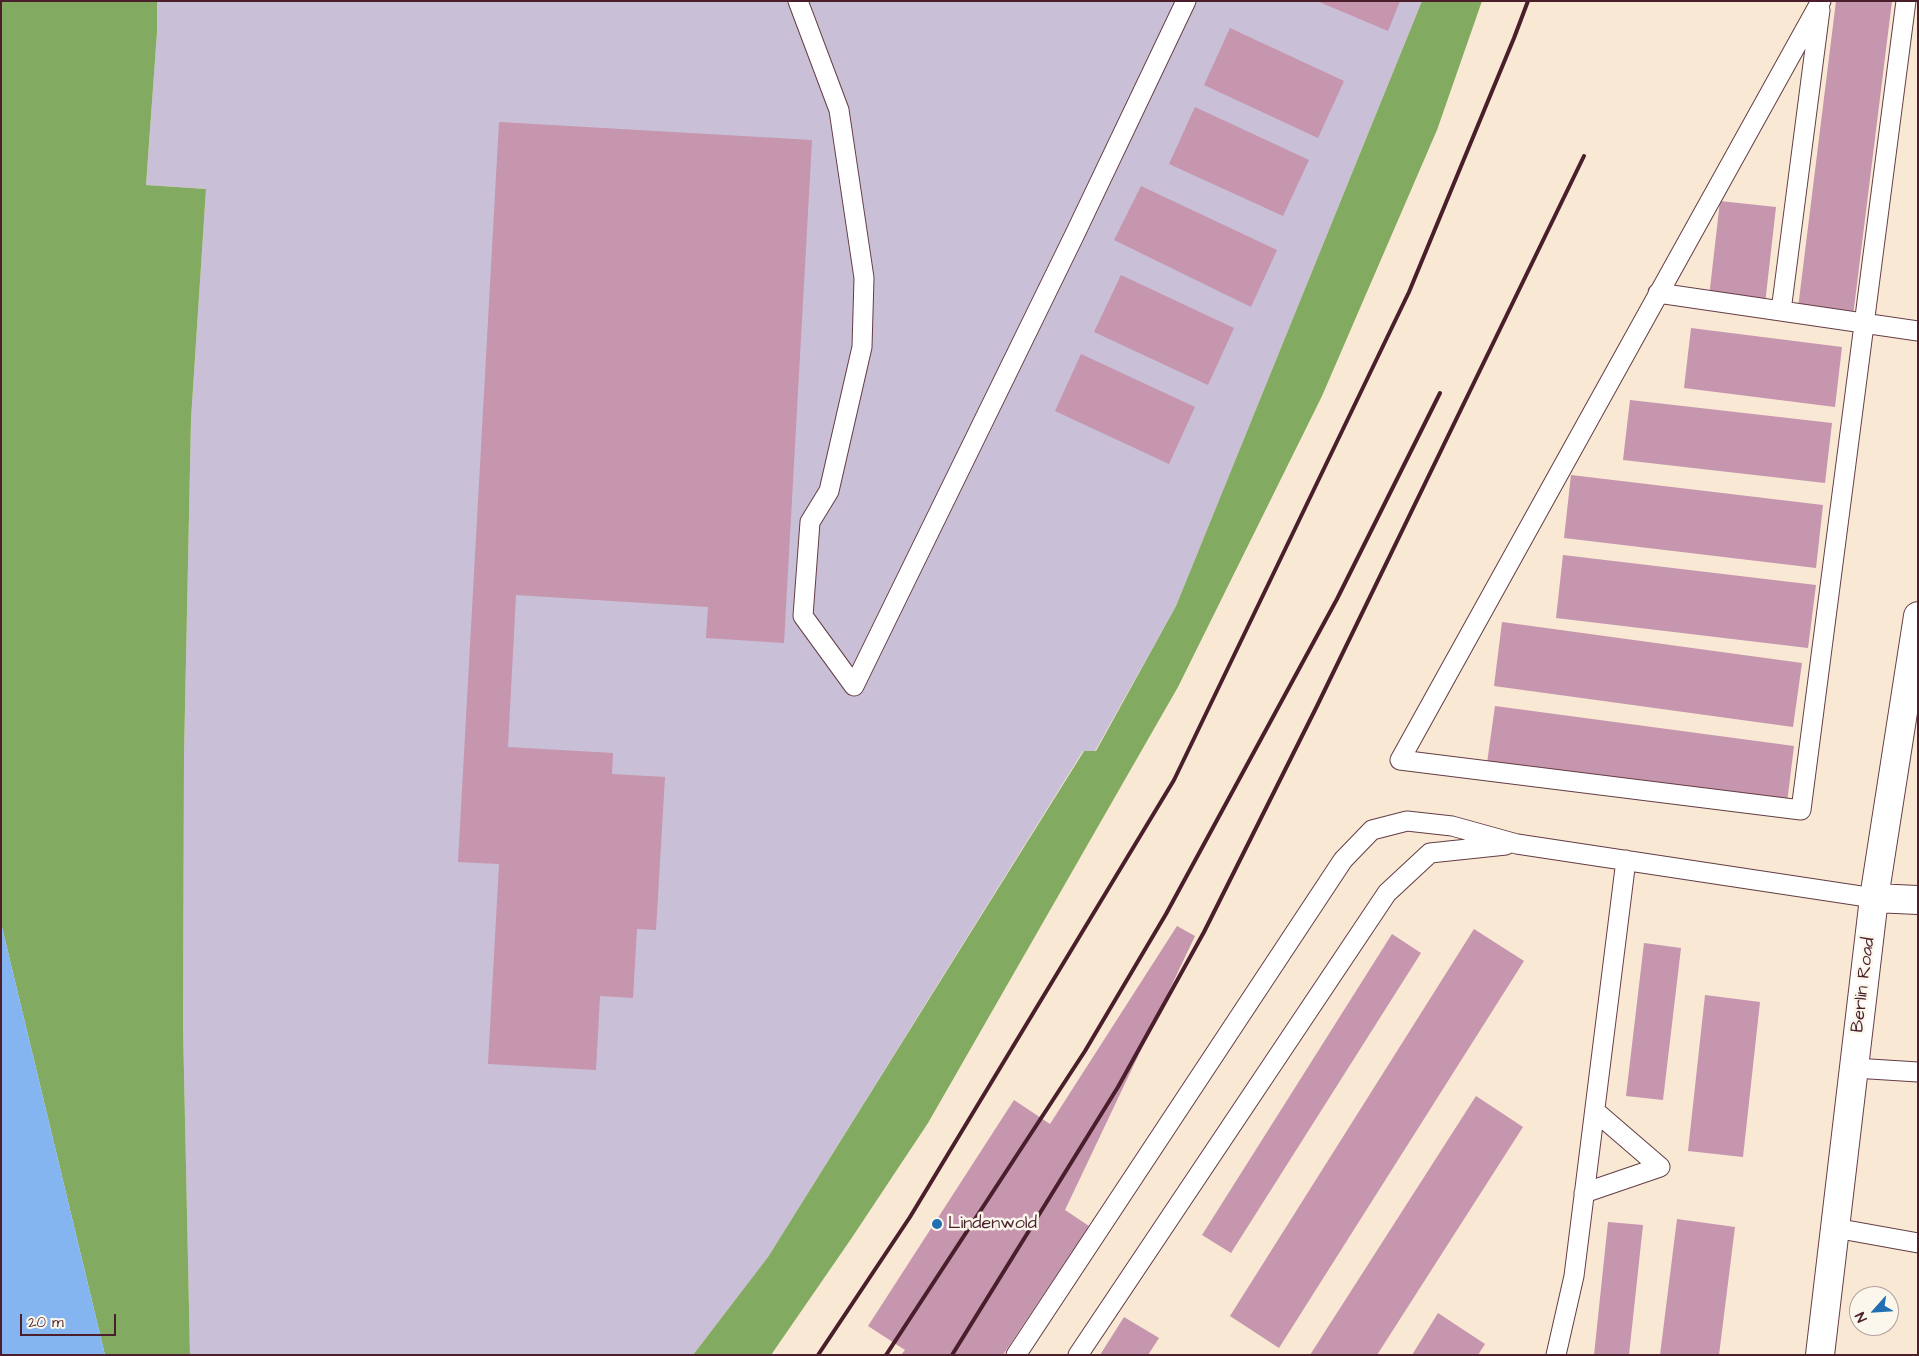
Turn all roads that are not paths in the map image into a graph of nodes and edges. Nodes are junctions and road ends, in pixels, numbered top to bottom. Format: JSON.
{"nodes":[{"id":1,"x":798,"y":1,"type":"edge"},
{"id":2,"x":1186,"y":1,"type":"edge"},
{"id":3,"x":1821,"y":1,"type":"edge"},
{"id":4,"x":1906,"y":1,"type":"edge"},
{"id":5,"x":1658,"y":294,"type":"junction"},
{"id":6,"x":1781,"y":311,"type":"junction"},
{"id":7,"x":1864,"y":323,"type":"junction"},
{"id":8,"x":1918,"y":331,"type":"edge"},
{"id":9,"x":1918,"y":616,"type":"edge"},
{"id":10,"x":1918,"y":620,"type":"edge"},
{"id":11,"x":1517,"y":844,"type":"junction"},
{"id":12,"x":1626,"y":860,"type":"junction"},
{"id":13,"x":1874,"y":898,"type":"junction"},
{"id":14,"x":1918,"y":900,"type":"edge"},
{"id":15,"x":1854,"y":1068,"type":"junction"},
{"id":16,"x":1918,"y":1072,"type":"edge"},
{"id":17,"x":1595,"y":1110,"type":"junction"},
{"id":18,"x":1584,"y":1193,"type":"junction"},
{"id":19,"x":1835,"y":1228,"type":"junction"},
{"id":20,"x":1918,"y":1243,"type":"edge"},
{"id":21,"x":1016,"y":1355,"type":"edge"},
{"id":22,"x":1078,"y":1355,"type":"edge"},
{"id":23,"x":1556,"y":1355,"type":"edge"},
{"id":24,"x":1820,"y":1355,"type":"edge"}],
"edges":[{"from":1,"to":2,"type":"lane"},
{"from":3,"to":5,"type":"lane"},
{"from":3,"to":6,"type":"lane"},
{"from":4,"to":7,"type":"lane"},
{"from":5,"to":6,"type":"lane"},
{"from":5,"to":7,"type":"lane"},
{"from":6,"to":7,"type":"lane"},
{"from":7,"to":8,"type":"lane"},
{"from":9,"to":10,"type":"street","name":"Berlin Road"},
{"from":10,"to":13,"type":"street","name":"Berlin Road"},
{"from":11,"to":12,"type":"lane"},
{"from":11,"to":21,"type":"lane"},
{"from":11,"to":22,"type":"lane"},
{"from":12,"to":13,"type":"lane"},
{"from":12,"to":17,"type":"lane"},
{"from":13,"to":14,"type":"street"},
{"from":13,"to":15,"type":"street","name":"Berlin Road"},
{"from":15,"to":16,"type":"lane"},
{"from":15,"to":19,"type":"street","name":"Berlin Road"},
{"from":17,"to":18,"type":"lane"},
{"from":17,"to":18,"type":"lane"},
{"from":18,"to":23,"type":"lane"},
{"from":19,"to":20,"type":"lane"},
{"from":19,"to":24,"type":"street","name":"Berlin Road"}]}
